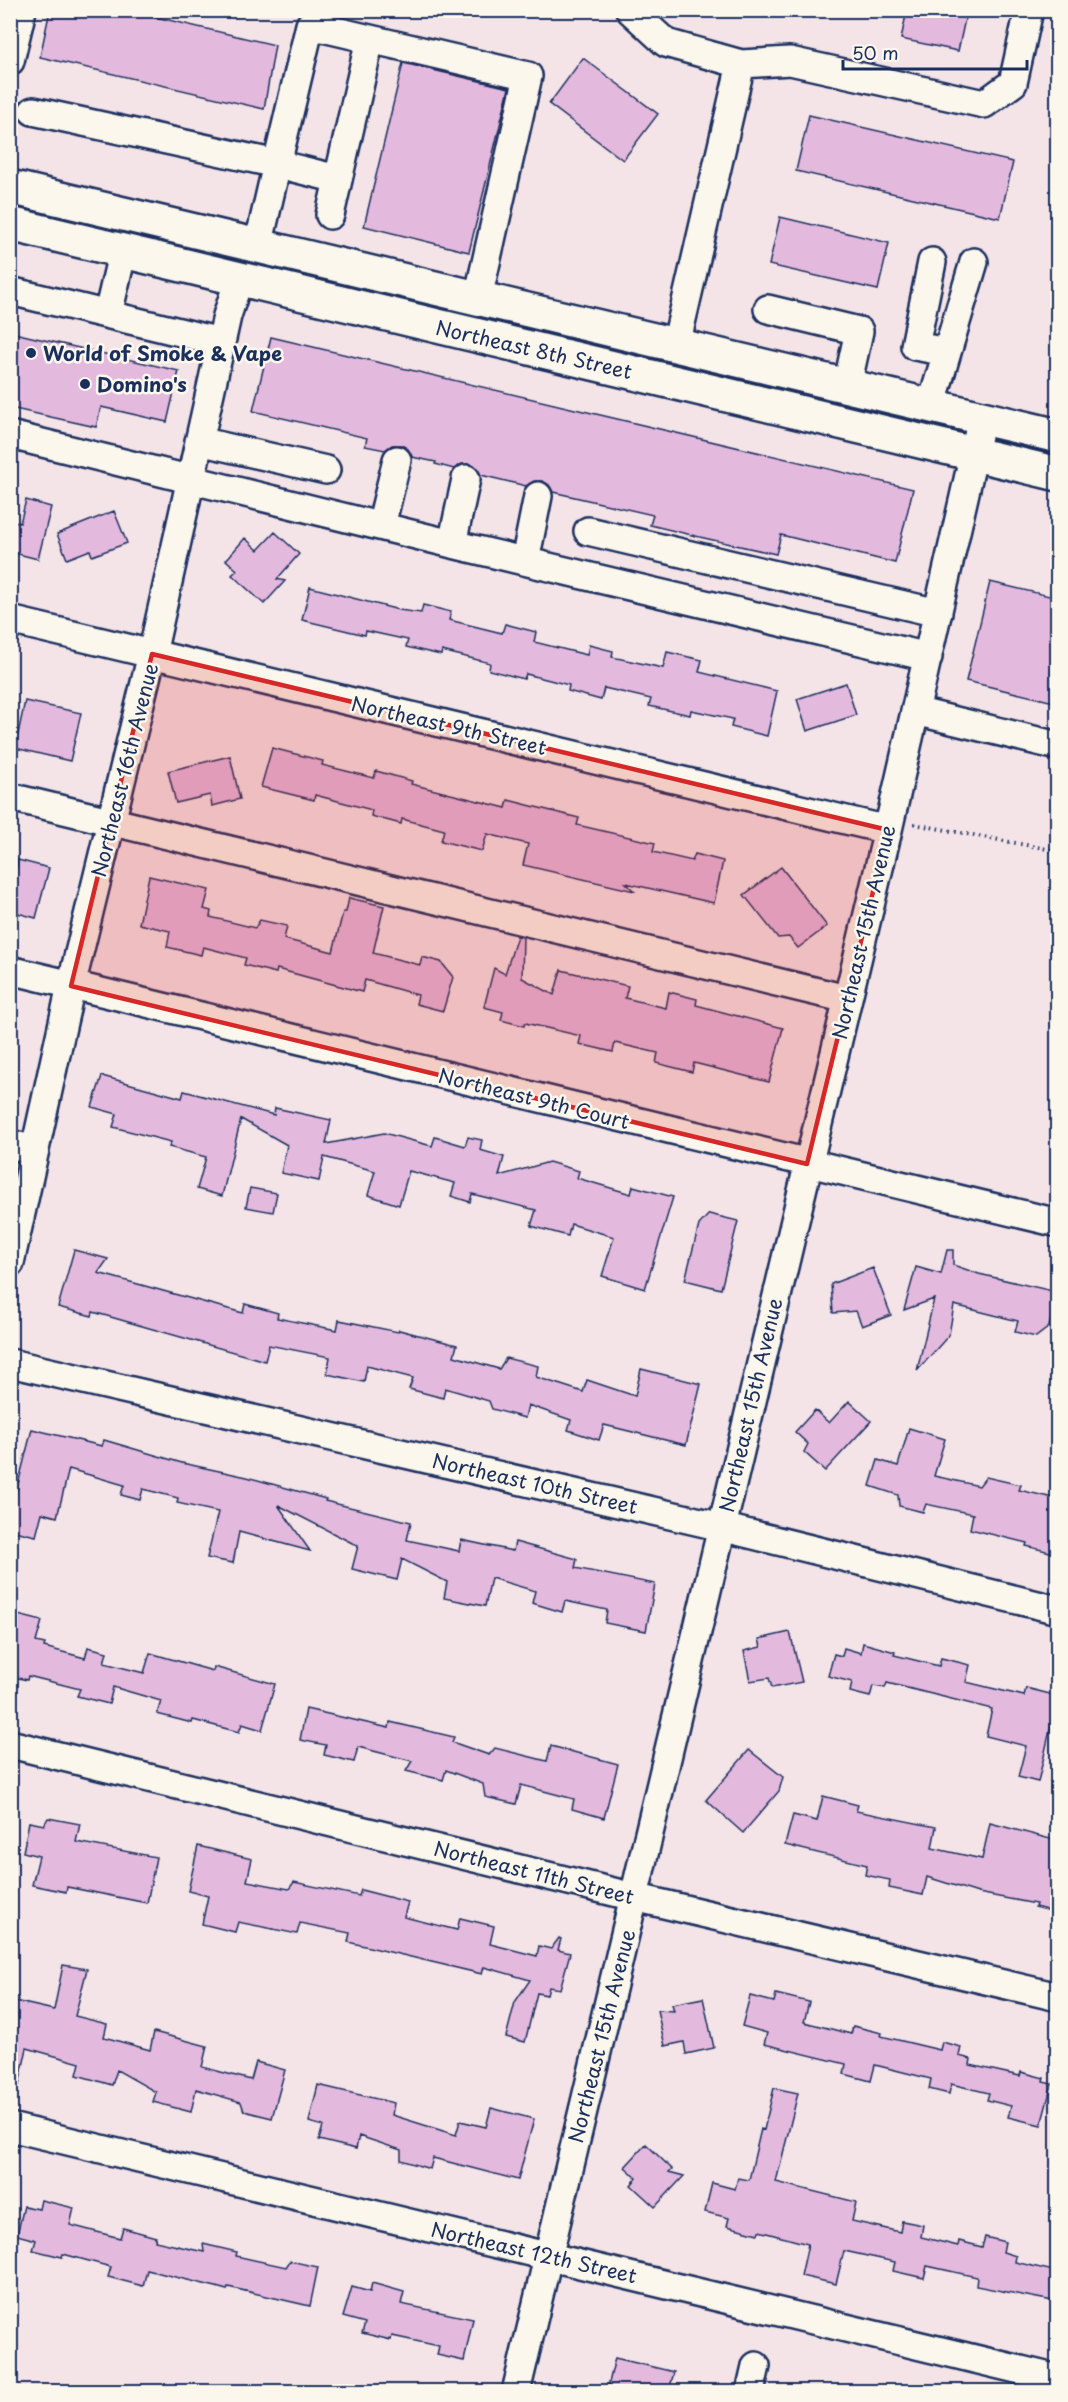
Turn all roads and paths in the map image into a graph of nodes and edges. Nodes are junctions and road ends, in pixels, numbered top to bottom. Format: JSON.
{"nodes":[{"id":1,"x":630,"y":10,"type":"edge"},
{"id":2,"x":1029,"y":10,"type":"edge"},
{"id":3,"x":309,"y":18,"type":"edge"},
{"id":4,"x":370,"y":39,"type":"junction"},
{"id":5,"x":741,"y":64,"type":"junction"},
{"id":6,"x":33,"y":111,"type":"dead end"},
{"id":7,"x":277,"y":164,"type":"junction"},
{"id":8,"x":338,"y":179,"type":"junction"},
{"id":9,"x":10,"y":187,"type":"edge"},
{"id":10,"x":330,"y":215,"type":"dead end"},
{"id":11,"x":10,"y":224,"type":"edge"},
{"id":12,"x":255,"y":245,"type":"junction"},
{"id":13,"x":123,"y":250,"type":"junction"},
{"id":14,"x":932,"y":262,"type":"dead end"},
{"id":15,"x":974,"y":262,"type":"dead end"},
{"id":16,"x":239,"y":279,"type":"junction"},
{"id":17,"x":10,"y":291,"type":"edge"},
{"id":18,"x":478,"y":298,"type":"junction"},
{"id":19,"x":768,"y":309,"type":"dead end"},
{"id":20,"x":108,"y":314,"type":"junction"},
{"id":21,"x":221,"y":342,"type":"junction"},
{"id":22,"x":676,"y":345,"type":"junction"},
{"id":23,"x":947,"y":352,"type":"junction"},
{"id":24,"x":667,"y":380,"type":"junction"},
{"id":25,"x":847,"y":386,"type":"junction"},
{"id":26,"x":931,"y":406,"type":"junction"},
{"id":27,"x":982,"y":418,"type":"junction"},
{"id":28,"x":10,"y":435,"type":"edge"},
{"id":29,"x":1058,"y":436,"type":"edge"},
{"id":30,"x":199,"y":441,"type":"junction"},
{"id":31,"x":974,"y":454,"type":"junction"},
{"id":32,"x":397,"y":460,"type":"dead end"},
{"id":33,"x":326,"y":470,"type":"dead end"},
{"id":34,"x":1058,"y":474,"type":"edge"},
{"id":35,"x":466,"y":479,"type":"dead end"},
{"id":36,"x":191,"y":480,"type":"junction"},
{"id":37,"x":538,"y":496,"type":"dead end"},
{"id":38,"x":381,"y":526,"type":"junction"},
{"id":39,"x":588,"y":531,"type":"dead end"},
{"id":40,"x":452,"y":544,"type":"junction"},
{"id":41,"x":525,"y":561,"type":"junction"},
{"id":42,"x":938,"y":613,"type":"junction"},
{"id":43,"x":10,"y":620,"type":"edge"},
{"id":44,"x":152,"y":654,"type":"junction"},
{"id":45,"x":928,"y":657,"type":"junction"},
{"id":46,"x":915,"y":711,"type":"junction"},
{"id":47,"x":1058,"y":746,"type":"edge"},
{"id":48,"x":10,"y":797,"type":"edge"},
{"id":49,"x":111,"y":820,"type":"junction"},
{"id":50,"x":889,"y":825,"type":"junction"},
{"id":51,"x":1058,"y":851,"type":"edge"},
{"id":52,"x":10,"y":970,"type":"edge"},
{"id":53,"x":71,"y":986,"type":"junction"},
{"id":54,"x":847,"y":999,"type":"junction"},
{"id":55,"x":23,"y":1147,"type":"edge"},
{"id":56,"x":807,"y":1164,"type":"junction"},
{"id":57,"x":1058,"y":1223,"type":"edge"},
{"id":58,"x":10,"y":1263,"type":"edge"},
{"id":59,"x":10,"y":1363,"type":"edge"},
{"id":60,"x":720,"y":1527,"type":"junction"},
{"id":61,"x":1058,"y":1610,"type":"edge"},
{"id":62,"x":10,"y":1744,"type":"edge"},
{"id":63,"x":634,"y":1897,"type":"junction"},
{"id":64,"x":1058,"y":1996,"type":"edge"},
{"id":65,"x":10,"y":2127,"type":"edge"},
{"id":66,"x":548,"y":2255,"type":"junction"},
{"id":67,"x":1058,"y":2379,"type":"edge"},
{"id":68,"x":516,"y":2391,"type":"edge"}],
"edges":[{"from":1,"to":5,"type":"street"},
{"from":2,"to":5,"type":"street"},
{"from":3,"to":4,"type":"street"},
{"from":3,"to":7,"type":"street"},
{"from":4,"to":8,"type":"street"},
{"from":4,"to":18,"type":"street"},
{"from":5,"to":22,"type":"street"},
{"from":6,"to":7,"type":"street"},
{"from":7,"to":8,"type":"street"},
{"from":7,"to":12,"type":"street"},
{"from":8,"to":10,"type":"street"},
{"from":9,"to":12,"type":"main road","name":"Northeast 8th Street"},
{"from":11,"to":13,"type":"main road","name":"Northeast 8th Street"},
{"from":12,"to":16,"type":"main road"},
{"from":12,"to":18,"type":"main road","name":"Northeast 8th Street"},
{"from":13,"to":16,"type":"main road","name":"Northeast 8th Street"},
{"from":13,"to":20,"type":"street"},
{"from":14,"to":23,"type":"street"},
{"from":15,"to":23,"type":"street"},
{"from":16,"to":21,"type":"street","name":"Northeast 16th Avenue"},
{"from":16,"to":24,"type":"main road","name":"Northeast 8th Street"},
{"from":17,"to":20,"type":"street"},
{"from":18,"to":22,"type":"main road","name":"Northeast 8th Street"},
{"from":19,"to":25,"type":"street"},
{"from":20,"to":21,"type":"street"},
{"from":21,"to":30,"type":"street","name":"Northeast 16th Avenue"},
{"from":22,"to":24,"type":"main road"},
{"from":22,"to":25,"type":"main road","name":"Northeast 8th Street"},
{"from":23,"to":26,"type":"street"},
{"from":24,"to":31,"type":"main road","name":"Northeast 8th Street"},
{"from":25,"to":26,"type":"main road","name":"Northeast 8th Street"},
{"from":26,"to":27,"type":"main road","name":"Northeast 8th Street"},
{"from":27,"to":29,"type":"main road","name":"Northeast 8th Street"},
{"from":27,"to":31,"type":"street","name":"Northeast 15th Avenue"},
{"from":28,"to":36,"type":"street"},
{"from":30,"to":33,"type":"street"},
{"from":30,"to":36,"type":"street","name":"Northeast 16th Avenue"},
{"from":31,"to":34,"type":"main road","name":"Northeast 8th Street"},
{"from":31,"to":42,"type":"street","name":"Northeast 15th Avenue"},
{"from":32,"to":38,"type":"street"},
{"from":35,"to":40,"type":"street"},
{"from":36,"to":38,"type":"street"},
{"from":36,"to":44,"type":"street","name":"Northeast 16th Avenue"},
{"from":37,"to":41,"type":"street"},
{"from":38,"to":40,"type":"street"},
{"from":39,"to":42,"type":"street"},
{"from":40,"to":41,"type":"street"},
{"from":41,"to":45,"type":"street"},
{"from":42,"to":45,"type":"street","name":"Northeast 15th Avenue"},
{"from":43,"to":44,"type":"street","name":"Northeast 9th Street"},
{"from":44,"to":49,"type":"street","name":"Northeast 16th Avenue"},
{"from":44,"to":50,"type":"street","name":"Northeast 9th Street"},
{"from":45,"to":46,"type":"street","name":"Northeast 15th Avenue"},
{"from":46,"to":47,"type":"street"},
{"from":46,"to":50,"type":"street","name":"Northeast 15th Avenue"},
{"from":48,"to":49,"type":"street"},
{"from":49,"to":53,"type":"street","name":"Northeast 16th Avenue"},
{"from":49,"to":54,"type":"street"},
{"from":50,"to":51,"type":"path"},
{"from":50,"to":54,"type":"street","name":"Northeast 15th Avenue"},
{"from":52,"to":53,"type":"street","name":"Northeast 9th Court"},
{"from":53,"to":55,"type":"street","name":"Northeast 16th Avenue"},
{"from":53,"to":56,"type":"street","name":"Northeast 9th Court"},
{"from":54,"to":56,"type":"street","name":"Northeast 15th Avenue"},
{"from":55,"to":58,"type":"street","name":"Northeast 16th Avenue"},
{"from":56,"to":57,"type":"street","name":"Northeast 9th Court"},
{"from":56,"to":60,"type":"street","name":"Northeast 15th Avenue"},
{"from":59,"to":60,"type":"street","name":"Northeast 10th Street"},
{"from":60,"to":61,"type":"street","name":"Northeast 10th Street"},
{"from":60,"to":63,"type":"street","name":"Northeast 15th Avenue"},
{"from":62,"to":63,"type":"street","name":"Northeast 11th Street"},
{"from":63,"to":64,"type":"street","name":"Northeast 11th Street"},
{"from":63,"to":66,"type":"street","name":"Northeast 15th Avenue"},
{"from":65,"to":66,"type":"street","name":"Northeast 12th Street"},
{"from":66,"to":67,"type":"street","name":"Northeast 12th Street"},
{"from":66,"to":68,"type":"street","name":"Northeast 15th Avenue"}]}
